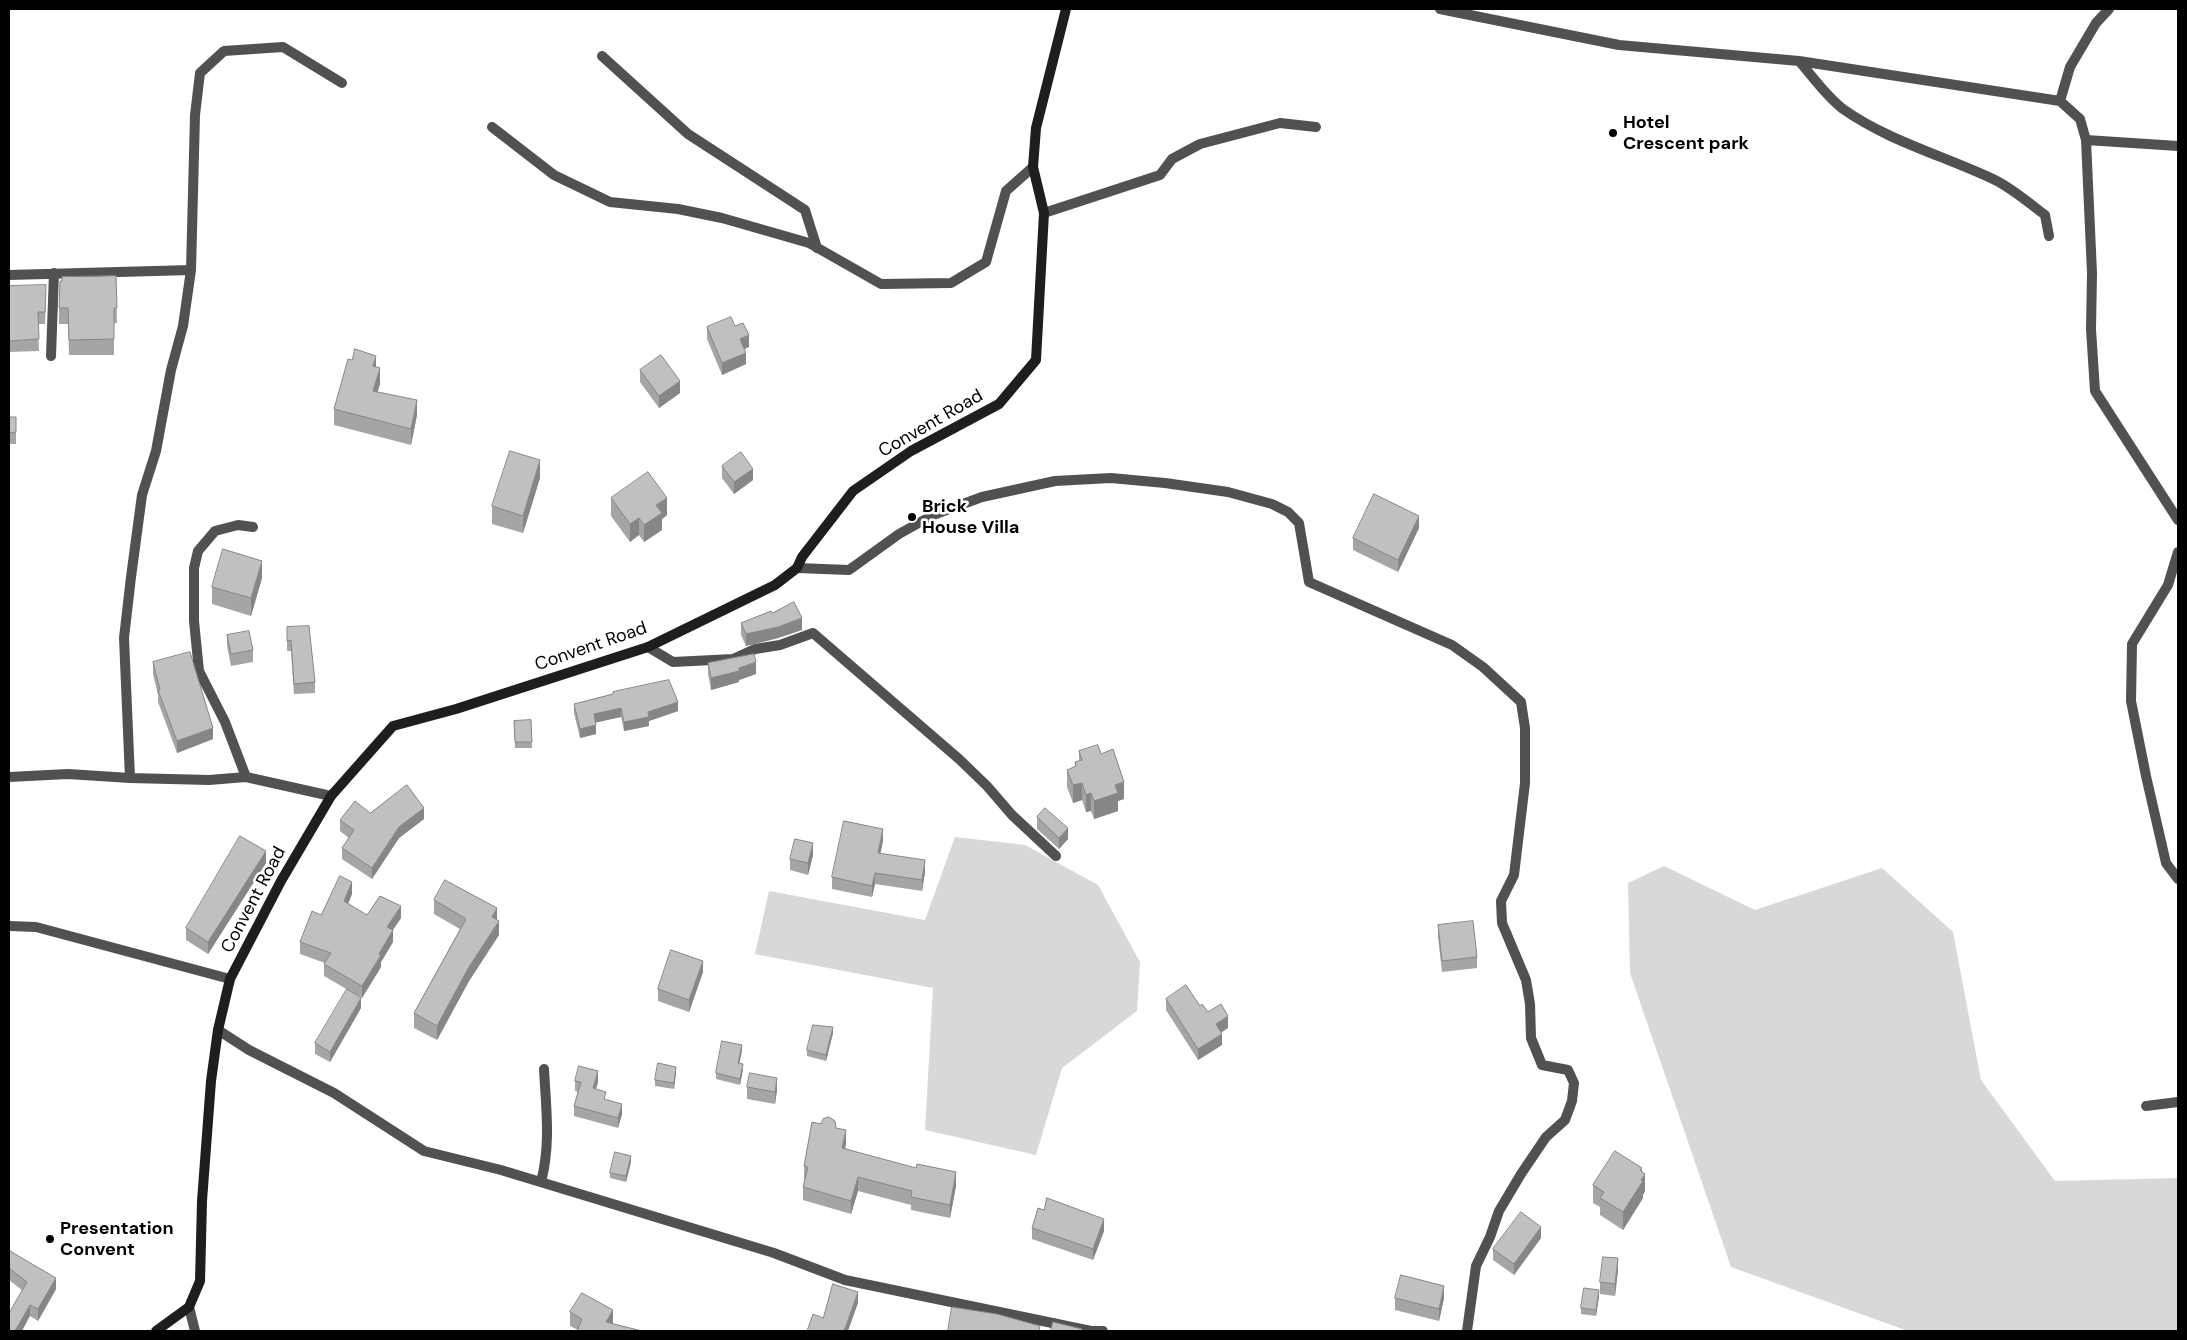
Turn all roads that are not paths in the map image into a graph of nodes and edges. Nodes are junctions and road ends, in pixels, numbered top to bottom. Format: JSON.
{"nodes":[{"id":1,"x":1066,"y":9,"type":"edge"},
{"id":2,"x":1440,"y":9,"type":"edge"},
{"id":3,"x":2108,"y":9,"type":"edge"},
{"id":4,"x":602,"y":56,"type":"dead end"},
{"id":5,"x":1800,"y":61,"type":"junction"},
{"id":6,"x":342,"y":83,"type":"dead end"},
{"id":7,"x":2060,"y":101,"type":"junction"},
{"id":8,"x":1316,"y":126,"type":"dead end"},
{"id":9,"x":492,"y":127,"type":"dead end"},
{"id":10,"x":2086,"y":140,"type":"junction"},
{"id":11,"x":2178,"y":146,"type":"edge"},
{"id":12,"x":1033,"y":167,"type":"junction"},
{"id":13,"x":1044,"y":213,"type":"junction"},
{"id":14,"x":2049,"y":236,"type":"dead end"},
{"id":15,"x":818,"y":248,"type":"junction"},
{"id":16,"x":191,"y":270,"type":"junction"},
{"id":17,"x":54,"y":273,"type":"junction"},
{"id":18,"x":9,"y":275,"type":"edge"},
{"id":19,"x":51,"y":356,"type":"dead end"},
{"id":20,"x":2178,"y":520,"type":"edge"},
{"id":21,"x":253,"y":527,"type":"dead end"},
{"id":22,"x":2178,"y":552,"type":"edge"},
{"id":23,"x":797,"y":568,"type":"junction"},
{"id":24,"x":648,"y":647,"type":"junction"},
{"id":25,"x":246,"y":776,"type":"junction"},
{"id":26,"x":9,"y":777,"type":"edge"},
{"id":27,"x":130,"y":778,"type":"junction"},
{"id":28,"x":331,"y":796,"type":"junction"},
{"id":29,"x":1056,"y":856,"type":"dead end"},
{"id":30,"x":2178,"y":879,"type":"edge"},
{"id":31,"x":9,"y":926,"type":"edge"},
{"id":32,"x":230,"y":979,"type":"junction"},
{"id":33,"x":218,"y":1030,"type":"junction"},
{"id":34,"x":544,"y":1069,"type":"dead end"},
{"id":35,"x":2178,"y":1102,"type":"edge"},
{"id":36,"x":2146,"y":1106,"type":"dead end"},
{"id":37,"x":541,"y":1182,"type":"junction"},
{"id":38,"x":189,"y":1307,"type":"junction"},
{"id":39,"x":156,"y":1331,"type":"edge"},
{"id":40,"x":195,"y":1331,"type":"edge"},
{"id":41,"x":1103,"y":1331,"type":"edge"},
{"id":42,"x":1467,"y":1331,"type":"edge"}],
"edges":[{"from":1,"to":12,"type":"main road","name":"Convent Road"},
{"from":2,"to":5,"type":"street"},
{"from":3,"to":7,"type":"street"},
{"from":4,"to":15,"type":"street"},
{"from":5,"to":7,"type":"street"},
{"from":5,"to":14,"type":"street"},
{"from":6,"to":16,"type":"street"},
{"from":7,"to":10,"type":"street"},
{"from":8,"to":13,"type":"street"},
{"from":9,"to":15,"type":"street"},
{"from":10,"to":11,"type":"street"},
{"from":10,"to":20,"type":"street"},
{"from":12,"to":13,"type":"main road","name":"Convent Road"},
{"from":12,"to":15,"type":"street"},
{"from":13,"to":23,"type":"main road","name":"Convent Road"},
{"from":16,"to":17,"type":"street"},
{"from":16,"to":27,"type":"street"},
{"from":17,"to":18,"type":"street"},
{"from":17,"to":19,"type":"street"},
{"from":21,"to":25,"type":"street"},
{"from":22,"to":30,"type":"street"},
{"from":23,"to":24,"type":"main road","name":"Convent Road"},
{"from":23,"to":42,"type":"street"},
{"from":24,"to":28,"type":"main road","name":"Convent Road"},
{"from":24,"to":29,"type":"street"},
{"from":25,"to":27,"type":"street"},
{"from":25,"to":28,"type":"street"},
{"from":26,"to":27,"type":"street"},
{"from":28,"to":32,"type":"main road","name":"Convent Road"},
{"from":31,"to":32,"type":"street"},
{"from":32,"to":33,"type":"main road","name":"Convent Road"},
{"from":33,"to":37,"type":"street"},
{"from":33,"to":38,"type":"main road","name":"Convent Road"},
{"from":34,"to":37,"type":"street"},
{"from":35,"to":36,"type":"street"},
{"from":37,"to":41,"type":"street"},
{"from":38,"to":39,"type":"main road"},
{"from":38,"to":40,"type":"street"}]}
